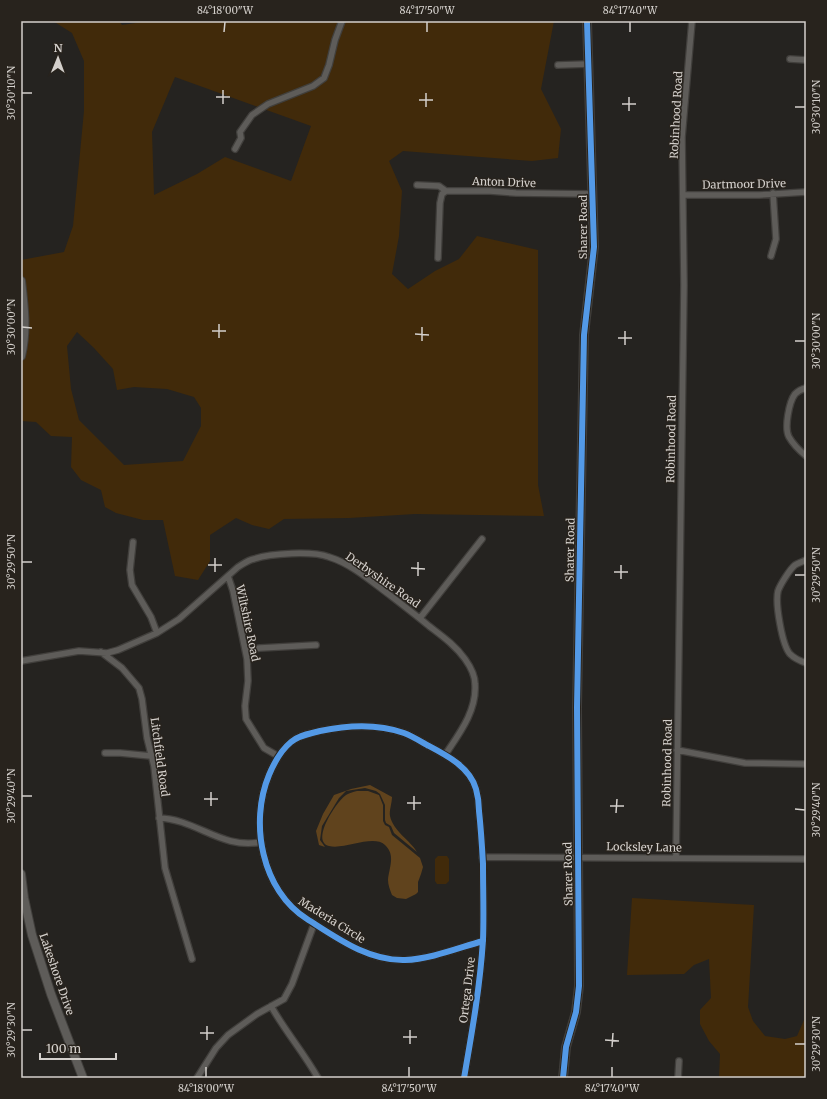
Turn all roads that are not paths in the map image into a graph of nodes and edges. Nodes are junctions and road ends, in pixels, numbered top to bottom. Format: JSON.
{"nodes":[{"id":1,"x":342,"y":21,"type":"edge"},
{"id":2,"x":587,"y":21,"type":"edge"},
{"id":3,"x":692,"y":21,"type":"edge"},
{"id":4,"x":790,"y":60,"type":"dead end"},
{"id":5,"x":806,"y":60,"type":"edge"},
{"id":6,"x":589,"y":64,"type":"junction"},
{"id":7,"x":558,"y":65,"type":"dead end"},
{"id":8,"x":235,"y":149,"type":"dead end"},
{"id":9,"x":417,"y":185,"type":"dead end"},
{"id":10,"x":446,"y":191,"type":"junction"},
{"id":11,"x":806,"y":192,"type":"edge"},
{"id":12,"x":593,"y":194,"type":"junction"},
{"id":13,"x":773,"y":194,"type":"junction"},
{"id":14,"x":683,"y":195,"type":"junction"},
{"id":15,"x":771,"y":256,"type":"dead end"},
{"id":16,"x":438,"y":258,"type":"dead end"},
{"id":17,"x":21,"y":281,"type":"edge"},
{"id":18,"x":21,"y":356,"type":"edge"},
{"id":19,"x":806,"y":388,"type":"edge"},
{"id":20,"x":806,"y":456,"type":"edge"},
{"id":21,"x":482,"y":540,"type":"dead end"},
{"id":22,"x":133,"y":542,"type":"dead end"},
{"id":23,"x":806,"y":560,"type":"edge"},
{"id":24,"x":228,"y":576,"type":"junction"},
{"id":25,"x":420,"y":618,"type":"junction"},
{"id":26,"x":157,"y":632,"type":"junction"},
{"id":27,"x":316,"y":645,"type":"dead end"},
{"id":28,"x":246,"y":650,"type":"junction"},
{"id":29,"x":101,"y":652,"type":"junction"},
{"id":30,"x":21,"y":661,"type":"edge"},
{"id":31,"x":806,"y":663,"type":"edge"},
{"id":32,"x":677,"y":750,"type":"junction"},
{"id":33,"x":105,"y":753,"type":"dead end"},
{"id":34,"x":445,"y":755,"type":"junction"},
{"id":35,"x":151,"y":756,"type":"junction"},
{"id":36,"x":278,"y":756,"type":"junction"},
{"id":37,"x":804,"y":764,"type":"dead end"},
{"id":38,"x":159,"y":818,"type":"junction"},
{"id":39,"x":261,"y":842,"type":"junction"},
{"id":40,"x":482,"y":857,"type":"junction"},
{"id":41,"x":577,"y":857,"type":"junction"},
{"id":42,"x":676,"y":858,"type":"junction"},
{"id":43,"x":806,"y":859,"type":"edge"},
{"id":44,"x":21,"y":874,"type":"edge"},
{"id":45,"x":314,"y":924,"type":"junction"},
{"id":46,"x":483,"y":941,"type":"junction"},
{"id":47,"x":192,"y":959,"type":"dead end"},
{"id":48,"x":271,"y":1006,"type":"junction"},
{"id":49,"x":679,"y":1061,"type":"dead end"},
{"id":50,"x":83,"y":1078,"type":"edge"},
{"id":51,"x":198,"y":1078,"type":"edge"},
{"id":52,"x":318,"y":1078,"type":"edge"},
{"id":53,"x":464,"y":1078,"type":"edge"},
{"id":54,"x":563,"y":1078,"type":"edge"},
{"id":55,"x":678,"y":1078,"type":"edge"}],
"edges":[{"from":1,"to":8,"type":"street"},
{"from":2,"to":6,"type":"street","name":"Sharer Road"},
{"from":3,"to":14,"type":"street","name":"Robinhood Road"},
{"from":4,"to":5,"type":"street"},
{"from":6,"to":7,"type":"street"},
{"from":6,"to":12,"type":"street","name":"Sharer Road"},
{"from":9,"to":10,"type":"street","name":"Anton Drive"},
{"from":10,"to":12,"type":"street","name":"Anton Drive"},
{"from":10,"to":16,"type":"street"},
{"from":11,"to":13,"type":"street","name":"Dartmoor Drive"},
{"from":12,"to":41,"type":"street","name":"Sharer Road"},
{"from":13,"to":14,"type":"street","name":"Dartmoor Drive"},
{"from":13,"to":15,"type":"street"},
{"from":14,"to":32,"type":"street","name":"Robinhood Road"},
{"from":17,"to":18,"type":"street"},
{"from":19,"to":20,"type":"street"},
{"from":21,"to":25,"type":"street"},
{"from":22,"to":26,"type":"street"},
{"from":23,"to":31,"type":"street"},
{"from":24,"to":25,"type":"street","name":"Derbyshire Road"},
{"from":24,"to":26,"type":"street","name":"Derbyshire Road"},
{"from":24,"to":28,"type":"street","name":"Wiltshire Road"},
{"from":25,"to":34,"type":"street","name":"Derbyshire Road"},
{"from":26,"to":29,"type":"street","name":"Derbyshire Road"},
{"from":27,"to":28,"type":"street"},
{"from":28,"to":36,"type":"street","name":"Wiltshire Road"},
{"from":29,"to":30,"type":"street"},
{"from":29,"to":35,"type":"street","name":"Litchfield Road"},
{"from":32,"to":37,"type":"street"},
{"from":32,"to":42,"type":"street","name":"Robinhood Road"},
{"from":33,"to":35,"type":"street"},
{"from":34,"to":36,"type":"street","name":"Maderia Circle"},
{"from":34,"to":40,"type":"street","name":"Maderia Circle"},
{"from":35,"to":38,"type":"street","name":"Litchfield Road"},
{"from":36,"to":39,"type":"street","name":"Maderia Circle"},
{"from":38,"to":39,"type":"street"},
{"from":38,"to":47,"type":"street","name":"Litchfield Road"},
{"from":39,"to":45,"type":"street","name":"Maderia Circle"},
{"from":40,"to":41,"type":"street","name":"Locksley Lane"},
{"from":40,"to":46,"type":"street","name":"Ortega Drive"},
{"from":41,"to":42,"type":"street","name":"Locksley Lane"},
{"from":41,"to":54,"type":"street","name":"Sharer Road"},
{"from":42,"to":43,"type":"street","name":"Locksley Lane"},
{"from":44,"to":50,"type":"street","name":"Lakeshore Drive"},
{"from":45,"to":46,"type":"street","name":"Maderia Circle"},
{"from":45,"to":48,"type":"street"},
{"from":46,"to":53,"type":"street","name":"Ortega Drive"},
{"from":48,"to":51,"type":"street"},
{"from":48,"to":52,"type":"street"},
{"from":49,"to":55,"type":"street"}]}
